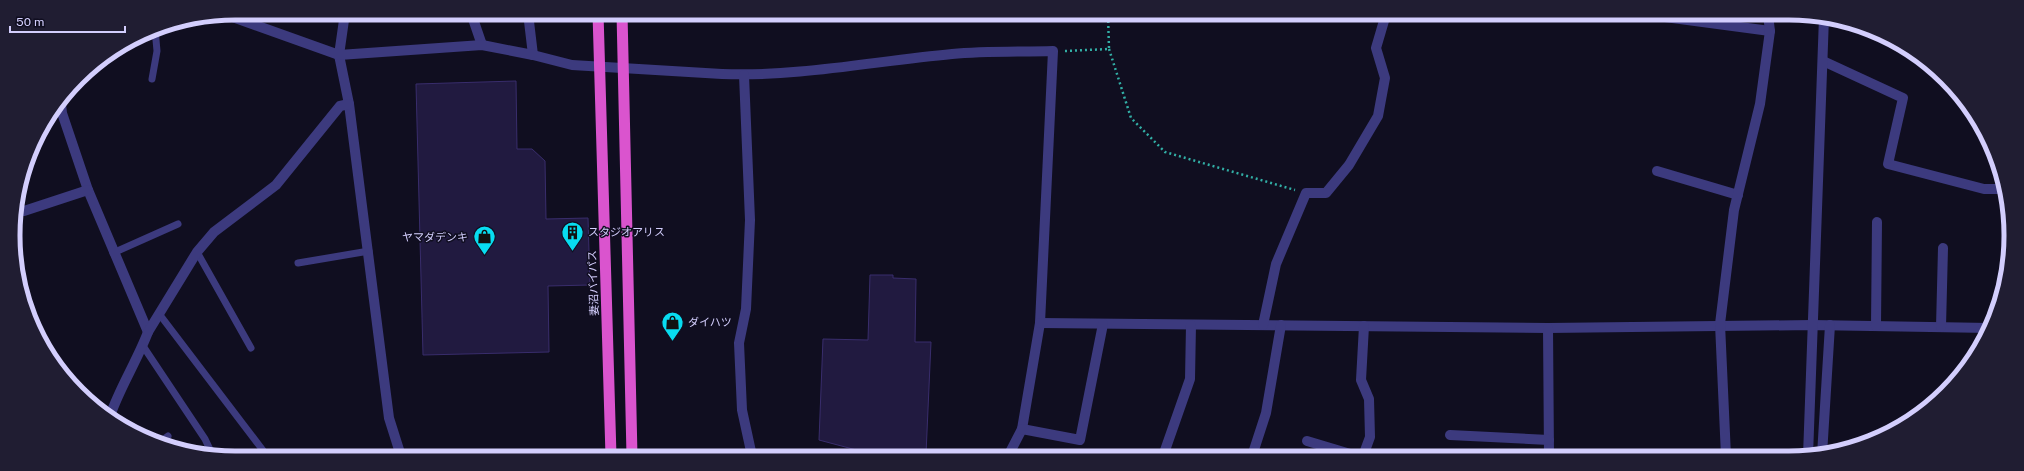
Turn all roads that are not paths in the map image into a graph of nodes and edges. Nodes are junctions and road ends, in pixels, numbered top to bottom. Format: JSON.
{"nodes":[{"id":1,"x":247,"y":20,"type":"edge"},
{"id":2,"x":343,"y":20,"type":"edge"},
{"id":3,"x":473,"y":20,"type":"edge"},
{"id":4,"x":529,"y":20,"type":"edge"},
{"id":5,"x":598,"y":20,"type":"edge"},
{"id":6,"x":622,"y":20,"type":"edge"},
{"id":7,"x":1384,"y":20,"type":"edge"},
{"id":8,"x":1688,"y":20,"type":"edge"},
{"id":9,"x":1769,"y":20,"type":"edge"},
{"id":10,"x":1824,"y":23,"type":"edge"},
{"id":11,"x":1770,"y":31,"type":"junction"},
{"id":12,"x":156,"y":35,"type":"edge"},
{"id":13,"x":482,"y":45,"type":"junction"},
{"id":14,"x":339,"y":55,"type":"junction"},
{"id":15,"x":533,"y":55,"type":"junction"},
{"id":16,"x":1823,"y":61,"type":"junction"},
{"id":17,"x":599,"y":67,"type":"junction"},
{"id":18,"x":624,"y":68,"type":"junction"},
{"id":19,"x":744,"y":75,"type":"junction"},
{"id":20,"x":152,"y":79,"type":"dead end"},
{"id":21,"x":350,"y":104,"type":"junction"},
{"id":22,"x":62,"y":109,"type":"edge"},
{"id":23,"x":1657,"y":171,"type":"dead end"},
{"id":24,"x":1999,"y":189,"type":"edge"},
{"id":25,"x":88,"y":190,"type":"junction"},
{"id":26,"x":1738,"y":195,"type":"junction"},
{"id":27,"x":24,"y":211,"type":"dead end"},
{"id":28,"x":1877,"y":222,"type":"dead end"},
{"id":29,"x":178,"y":224,"type":"dead end"},
{"id":30,"x":1943,"y":248,"type":"dead end"},
{"id":31,"x":369,"y":251,"type":"junction"},
{"id":32,"x":197,"y":252,"type":"junction"},
{"id":33,"x":113,"y":253,"type":"junction"},
{"id":34,"x":298,"y":263,"type":"dead end"},
{"id":35,"x":160,"y":315,"type":"junction"},
{"id":36,"x":1040,"y":323,"type":"junction"},
{"id":37,"x":1103,"y":324,"type":"junction"},
{"id":38,"x":1720,"y":324,"type":"junction"},
{"id":39,"x":1191,"y":325,"type":"junction"},
{"id":40,"x":1263,"y":325,"type":"junction"},
{"id":41,"x":1281,"y":325,"type":"junction"},
{"id":42,"x":1812,"y":325,"type":"junction"},
{"id":43,"x":1830,"y":325,"type":"junction"},
{"id":44,"x":1364,"y":326,"type":"junction"},
{"id":45,"x":1876,"y":326,"type":"junction"},
{"id":46,"x":1941,"y":327,"type":"junction"},
{"id":47,"x":1548,"y":328,"type":"junction"},
{"id":48,"x":1983,"y":328,"type":"edge"},
{"id":49,"x":148,"y":332,"type":"junction"},
{"id":50,"x":143,"y":346,"type":"junction"},
{"id":51,"x":251,"y":348,"type":"dead end"},
{"id":52,"x":112,"y":412,"type":"edge"},
{"id":53,"x":1022,"y":430,"type":"junction"},
{"id":54,"x":1450,"y":435,"type":"dead end"},
{"id":55,"x":168,"y":436,"type":"dead end"},
{"id":56,"x":164,"y":439,"type":"edge"},
{"id":57,"x":1549,"y":440,"type":"junction"},
{"id":58,"x":1307,"y":441,"type":"dead end"},
{"id":59,"x":1822,"y":448,"type":"edge"},
{"id":60,"x":211,"y":450,"type":"edge"},
{"id":61,"x":1808,"y":450,"type":"edge"},
{"id":62,"x":264,"y":451,"type":"edge"},
{"id":63,"x":399,"y":451,"type":"edge"},
{"id":64,"x":611,"y":451,"type":"edge"},
{"id":65,"x":632,"y":451,"type":"edge"},
{"id":66,"x":751,"y":451,"type":"edge"},
{"id":67,"x":1011,"y":451,"type":"edge"},
{"id":68,"x":1165,"y":451,"type":"edge"},
{"id":69,"x":1254,"y":451,"type":"edge"},
{"id":70,"x":1340,"y":451,"type":"edge"},
{"id":71,"x":1365,"y":451,"type":"edge"},
{"id":72,"x":1549,"y":451,"type":"edge"},
{"id":73,"x":1726,"y":451,"type":"edge"}],
"edges":[{"from":1,"to":14,"type":"street"},
{"from":2,"to":14,"type":"street"},
{"from":3,"to":13,"type":"street"},
{"from":4,"to":15,"type":"street"},
{"from":5,"to":17,"type":"highway","name":"妻沼バイパス"},
{"from":6,"to":18,"type":"highway"},
{"from":7,"to":40,"type":"street"},
{"from":8,"to":11,"type":"street"},
{"from":9,"to":11,"type":"street"},
{"from":10,"to":16,"type":"street"},
{"from":11,"to":26,"type":"street"},
{"from":12,"to":20,"type":"lane"},
{"from":13,"to":14,"type":"street"},
{"from":13,"to":15,"type":"street"},
{"from":14,"to":21,"type":"street"},
{"from":15,"to":17,"type":"street"},
{"from":16,"to":24,"type":"street"},
{"from":16,"to":42,"type":"street"},
{"from":17,"to":18,"type":"street"},
{"from":17,"to":64,"type":"highway","name":"妻沼バイパス"},
{"from":18,"to":19,"type":"street"},
{"from":18,"to":65,"type":"highway"},
{"from":19,"to":36,"type":"street"},
{"from":19,"to":66,"type":"street"},
{"from":21,"to":31,"type":"street"},
{"from":21,"to":32,"type":"street"},
{"from":22,"to":25,"type":"street"},
{"from":23,"to":26,"type":"street"},
{"from":25,"to":27,"type":"street"},
{"from":25,"to":33,"type":"street"},
{"from":26,"to":38,"type":"street"},
{"from":28,"to":45,"type":"street"},
{"from":29,"to":33,"type":"lane"},
{"from":30,"to":46,"type":"street"},
{"from":31,"to":34,"type":"lane"},
{"from":31,"to":63,"type":"street"},
{"from":32,"to":35,"type":"street"},
{"from":32,"to":51,"type":"lane"},
{"from":33,"to":49,"type":"street"},
{"from":35,"to":49,"type":"street"},
{"from":35,"to":62,"type":"lane"},
{"from":36,"to":37,"type":"street"},
{"from":36,"to":53,"type":"street"},
{"from":37,"to":39,"type":"street"},
{"from":37,"to":53,"type":"street"},
{"from":38,"to":42,"type":"street"},
{"from":38,"to":47,"type":"street"},
{"from":38,"to":73,"type":"street"},
{"from":39,"to":40,"type":"street"},
{"from":39,"to":68,"type":"street"},
{"from":40,"to":41,"type":"street"},
{"from":41,"to":44,"type":"street"},
{"from":41,"to":69,"type":"street"},
{"from":42,"to":43,"type":"street"},
{"from":42,"to":61,"type":"street"},
{"from":43,"to":45,"type":"street"},
{"from":43,"to":59,"type":"street"},
{"from":44,"to":47,"type":"street"},
{"from":44,"to":71,"type":"street"},
{"from":45,"to":46,"type":"street"},
{"from":46,"to":48,"type":"street"},
{"from":47,"to":57,"type":"street"},
{"from":49,"to":50,"type":"street"},
{"from":50,"to":52,"type":"street"},
{"from":50,"to":60,"type":"lane"},
{"from":53,"to":67,"type":"street"},
{"from":54,"to":57,"type":"street"},
{"from":55,"to":56,"type":"lane"},
{"from":57,"to":72,"type":"street"},
{"from":58,"to":70,"type":"street"}]}
